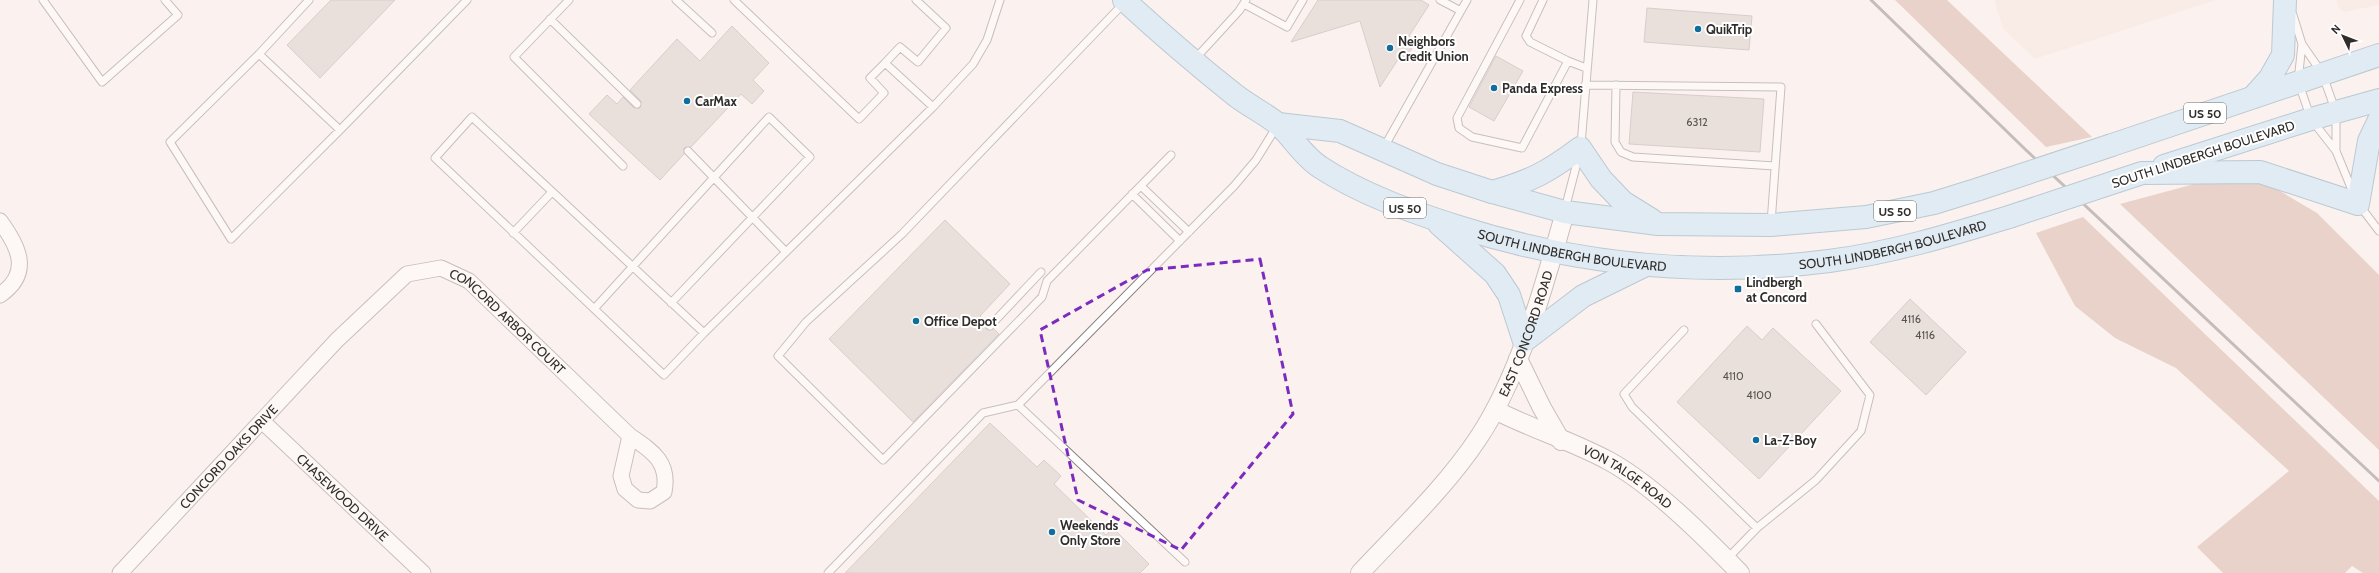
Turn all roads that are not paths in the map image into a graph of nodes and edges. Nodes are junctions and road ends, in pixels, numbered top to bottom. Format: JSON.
{"nodes":[{"id":1,"x":42,"y":0,"type":"edge"},
{"id":2,"x":165,"y":0,"type":"edge"},
{"id":3,"x":308,"y":0,"type":"edge"},
{"id":4,"x":467,"y":0,"type":"edge"},
{"id":5,"x":569,"y":0,"type":"edge"},
{"id":6,"x":676,"y":0,"type":"edge"},
{"id":7,"x":734,"y":0,"type":"edge"},
{"id":8,"x":916,"y":0,"type":"edge"},
{"id":9,"x":1000,"y":0,"type":"edge"},
{"id":10,"x":1303,"y":0,"type":"edge"},
{"id":11,"x":1440,"y":0,"type":"edge"},
{"id":12,"x":1467,"y":0,"type":"edge"},
{"id":13,"x":1520,"y":0,"type":"edge"},
{"id":14,"x":1543,"y":0,"type":"edge"},
{"id":15,"x":1594,"y":0,"type":"edge"},
{"id":16,"x":2287,"y":0,"type":"edge"},
{"id":17,"x":1125,"y":1,"type":"edge"},
{"id":18,"x":1245,"y":2,"type":"edge"},
{"id":19,"x":1461,"y":11,"type":"junction"},
{"id":20,"x":550,"y":19,"type":"junction"},
{"id":21,"x":712,"y":33,"type":"dead end"},
{"id":22,"x":2302,"y":44,"type":"junction"},
{"id":23,"x":259,"y":54,"type":"junction"},
{"id":24,"x":2379,"y":55,"type":"edge"},
{"id":25,"x":1568,"y":61,"type":"junction"},
{"id":26,"x":885,"y":62,"type":"junction"},
{"id":27,"x":1192,"y":62,"type":"junction"},
{"id":28,"x":1586,"y":68,"type":"junction"},
{"id":29,"x":2322,"y":73,"type":"junction"},
{"id":30,"x":2298,"y":81,"type":"junction"},
{"id":31,"x":1585,"y":85,"type":"junction"},
{"id":32,"x":1616,"y":85,"type":"junction"},
{"id":33,"x":2253,"y":97,"type":"junction"},
{"id":34,"x":2379,"y":100,"type":"edge"},
{"id":35,"x":637,"y":104,"type":"dead end"},
{"id":36,"x":933,"y":107,"type":"junction"},
{"id":37,"x":2336,"y":112,"type":"junction"},
{"id":38,"x":2311,"y":119,"type":"junction"},
{"id":39,"x":2379,"y":120,"type":"edge"},
{"id":40,"x":1278,"y":124,"type":"junction"},
{"id":41,"x":340,"y":130,"type":"junction"},
{"id":42,"x":1580,"y":148,"type":"junction"},
{"id":43,"x":688,"y":151,"type":"dead end"},
{"id":44,"x":1382,"y":151,"type":"junction"},
{"id":45,"x":2336,"y":151,"type":"junction"},
{"id":46,"x":1171,"y":155,"type":"dead end"},
{"id":47,"x":623,"y":166,"type":"dead end"},
{"id":48,"x":1775,"y":166,"type":"junction"},
{"id":49,"x":2142,"y":174,"type":"junction"},
{"id":50,"x":713,"y":177,"type":"junction"},
{"id":51,"x":1141,"y":186,"type":"junction"},
{"id":52,"x":552,"y":192,"type":"junction"},
{"id":53,"x":1492,"y":192,"type":"junction"},
{"id":54,"x":1132,"y":194,"type":"junction"},
{"id":55,"x":2358,"y":204,"type":"junction"},
{"id":56,"x":1565,"y":212,"type":"junction"},
{"id":57,"x":753,"y":217,"type":"junction"},
{"id":58,"x":1432,"y":218,"type":"junction"},
{"id":59,"x":0,"y":221,"type":"edge"},
{"id":60,"x":1658,"y":224,"type":"junction"},
{"id":61,"x":1771,"y":225,"type":"junction"},
{"id":62,"x":2379,"y":231,"type":"edge"},
{"id":63,"x":1189,"y":232,"type":"junction"},
{"id":64,"x":513,"y":233,"type":"junction"},
{"id":65,"x":1180,"y":241,"type":"junction"},
{"id":66,"x":786,"y":252,"type":"junction"},
{"id":67,"x":1553,"y":252,"type":"junction"},
{"id":68,"x":1646,"y":265,"type":"junction"},
{"id":69,"x":634,"y":268,"type":"junction"},
{"id":70,"x":1040,"y":272,"type":"dead end"},
{"id":71,"x":0,"y":295,"type":"edge"},
{"id":72,"x":671,"y":302,"type":"junction"},
{"id":73,"x":594,"y":309,"type":"junction"},
{"id":74,"x":1816,"y":324,"type":"dead end"},
{"id":75,"x":990,"y":326,"type":"dead end"},
{"id":76,"x":1684,"y":330,"type":"dead end"},
{"id":77,"x":704,"y":333,"type":"junction"},
{"id":78,"x":337,"y":340,"type":"joint"},
{"id":79,"x":1521,"y":350,"type":"junction"},
{"id":80,"x":1018,"y":405,"type":"junction"},
{"id":81,"x":1495,"y":410,"type":"junction"},
{"id":82,"x":262,"y":421,"type":"junction"},
{"id":83,"x":630,"y":436,"type":"dead end"},
{"id":84,"x":1561,"y":441,"type":"junction"},
{"id":85,"x":1757,"y":528,"type":"junction"},
{"id":86,"x":1726,"y":559,"type":"junction"},
{"id":87,"x":1185,"y":562,"type":"dead end"},
{"id":88,"x":120,"y":573,"type":"edge"},
{"id":89,"x":423,"y":573,"type":"edge"},
{"id":90,"x":828,"y":573,"type":"edge"},
{"id":91,"x":1360,"y":573,"type":"edge"},
{"id":92,"x":1740,"y":573,"type":"edge"}],
"edges":[{"from":1,"to":2,"type":"lane"},
{"from":3,"to":23,"type":"lane"},
{"from":4,"to":41,"type":"lane"},
{"from":5,"to":20,"type":"lane"},
{"from":6,"to":21,"type":"lane"},
{"from":7,"to":26,"type":"lane"},
{"from":8,"to":26,"type":"lane"},
{"from":9,"to":36,"type":"lane"},
{"from":10,"to":18,"type":"lane"},
{"from":11,"to":19,"type":"lane"},
{"from":12,"to":19,"type":"lane"},
{"from":13,"to":25,"type":"lane"},
{"from":14,"to":25,"type":"lane"},
{"from":15,"to":28,"type":"lane","name":"EAST CONCORD ROAD"},
{"from":16,"to":22,"type":"lane"},
{"from":16,"to":33,"type":"main road"},
{"from":17,"to":27,"type":"main road","name":"SOUTH LINDBERGH BOULEVARD","number":"US 50"},
{"from":17,"to":54,"type":"lane"},
{"from":18,"to":27,"type":"lane"},
{"from":19,"to":44,"type":"lane"},
{"from":20,"to":35,"type":"lane"},
{"from":20,"to":47,"type":"lane"},
{"from":22,"to":29,"type":"lane"},
{"from":22,"to":30,"type":"lane"},
{"from":23,"to":41,"type":"lane"},
{"from":23,"to":41,"type":"lane"},
{"from":24,"to":29,"type":"main road","name":"SOUTH LINDBERGH BOULEVARD","number":"US 50"},
{"from":25,"to":28,"type":"lane"},
{"from":26,"to":36,"type":"lane"},
{"from":27,"to":40,"type":"main road","name":"SOUTH LINDBERGH BOULEVARD","number":"US 50"},
{"from":28,"to":31,"type":"lane","name":"EAST CONCORD ROAD"},
{"from":29,"to":30,"type":"main road","name":"SOUTH LINDBERGH BOULEVARD","number":"US 50"},
{"from":29,"to":37,"type":"lane"},
{"from":30,"to":33,"type":"main road","name":"SOUTH LINDBERGH BOULEVARD","number":"US 50"},
{"from":30,"to":38,"type":"lane"},
{"from":31,"to":32,"type":"lane"},
{"from":31,"to":42,"type":"lane","name":"EAST CONCORD ROAD"},
{"from":32,"to":48,"type":"lane"},
{"from":32,"to":48,"type":"lane"},
{"from":33,"to":61,"type":"main road","name":"SOUTH LINDBERGH BOULEVARD","number":"US 50","bridge":true},
{"from":34,"to":37,"type":"main road","name":"SOUTH LINDBERGH BOULEVARD","number":"US 50"},
{"from":36,"to":66,"type":"lane"},
{"from":37,"to":38,"type":"main road","name":"SOUTH LINDBERGH BOULEVARD","number":"US 50"},
{"from":37,"to":45,"type":"lane"},
{"from":38,"to":45,"type":"lane"},
{"from":38,"to":49,"type":"main road","name":"SOUTH LINDBERGH BOULEVARD","number":"US 50"},
{"from":39,"to":55,"type":"main road"},
{"from":40,"to":44,"type":"main road","name":"SOUTH LINDBERGH BOULEVARD","number":"US 50"},
{"from":40,"to":58,"type":"main road","name":"SOUTH LINDBERGH BOULEVARD","number":"US 50"},
{"from":40,"to":63,"type":"lane"},
{"from":42,"to":53,"type":"main road"},
{"from":42,"to":56,"type":"lane","name":"EAST CONCORD ROAD"},
{"from":42,"to":60,"type":"main road"},
{"from":43,"to":50,"type":"lane"},
{"from":44,"to":53,"type":"main road","name":"SOUTH LINDBERGH BOULEVARD","number":"US 50"},
{"from":45,"to":55,"type":"lane"},
{"from":46,"to":51,"type":"lane"},
{"from":48,"to":61,"type":"lane"},
{"from":49,"to":55,"type":"main road"},
{"from":49,"to":68,"type":"main road","name":"SOUTH LINDBERGH BOULEVARD","number":"US 50","bridge":true},
{"from":50,"to":57,"type":"lane"},
{"from":50,"to":57,"type":"lane"},
{"from":50,"to":69,"type":"lane"},
{"from":51,"to":54,"type":"lane"},
{"from":51,"to":63,"type":"lane"},
{"from":52,"to":64,"type":"lane"},
{"from":52,"to":64,"type":"lane"},
{"from":52,"to":69,"type":"lane"},
{"from":53,"to":56,"type":"main road","name":"SOUTH LINDBERGH BOULEVARD","number":"US 50"},
{"from":54,"to":65,"type":"lane"},
{"from":55,"to":62,"type":"lane"},
{"from":56,"to":60,"type":"main road","name":"SOUTH LINDBERGH BOULEVARD","number":"US 50"},
{"from":56,"to":67,"type":"street","name":"EAST CONCORD ROAD"},
{"from":57,"to":66,"type":"lane"},
{"from":57,"to":72,"type":"lane"},
{"from":58,"to":67,"type":"main road","name":"SOUTH LINDBERGH BOULEVARD","number":"US 50"},
{"from":58,"to":79,"type":"main road"},
{"from":59,"to":71,"type":"street"},
{"from":60,"to":61,"type":"main road","name":"SOUTH LINDBERGH BOULEVARD","number":"US 50"},
{"from":63,"to":65,"type":"lane"},
{"from":64,"to":73,"type":"lane"},
{"from":65,"to":80,"type":"lane"},
{"from":66,"to":77,"type":"lane"},
{"from":67,"to":68,"type":"main road","name":"SOUTH LINDBERGH BOULEVARD","number":"US 50"},
{"from":67,"to":79,"type":"street","name":"EAST CONCORD ROAD"},
{"from":68,"to":79,"type":"main road"},
{"from":69,"to":72,"type":"lane"},
{"from":69,"to":73,"type":"lane"},
{"from":70,"to":75,"type":"lane"},
{"from":72,"to":77,"type":"lane"},
{"from":73,"to":77,"type":"lane"},
{"from":74,"to":85,"type":"lane"},
{"from":76,"to":85,"type":"lane"},
{"from":78,"to":82,"type":"street","name":"CONCORD OAKS DRIVE"},
{"from":78,"to":83,"type":"street","name":"CONCORD ARBOR COURT"},
{"from":79,"to":81,"type":"street","name":"EAST CONCORD ROAD"},
{"from":79,"to":84,"type":"street"},
{"from":80,"to":87,"type":"lane"},
{"from":80,"to":90,"type":"lane"},
{"from":81,"to":84,"type":"street","name":"VON TALGE ROAD"},
{"from":81,"to":91,"type":"street","name":"EAST CONCORD ROAD"},
{"from":82,"to":88,"type":"street","name":"CONCORD OAKS DRIVE"},
{"from":82,"to":89,"type":"street","name":"CHASEWOOD DRIVE"},
{"from":84,"to":86,"type":"street","name":"VON TALGE ROAD"},
{"from":85,"to":86,"type":"lane"},
{"from":86,"to":92,"type":"street","name":"VON TALGE ROAD"}]}
